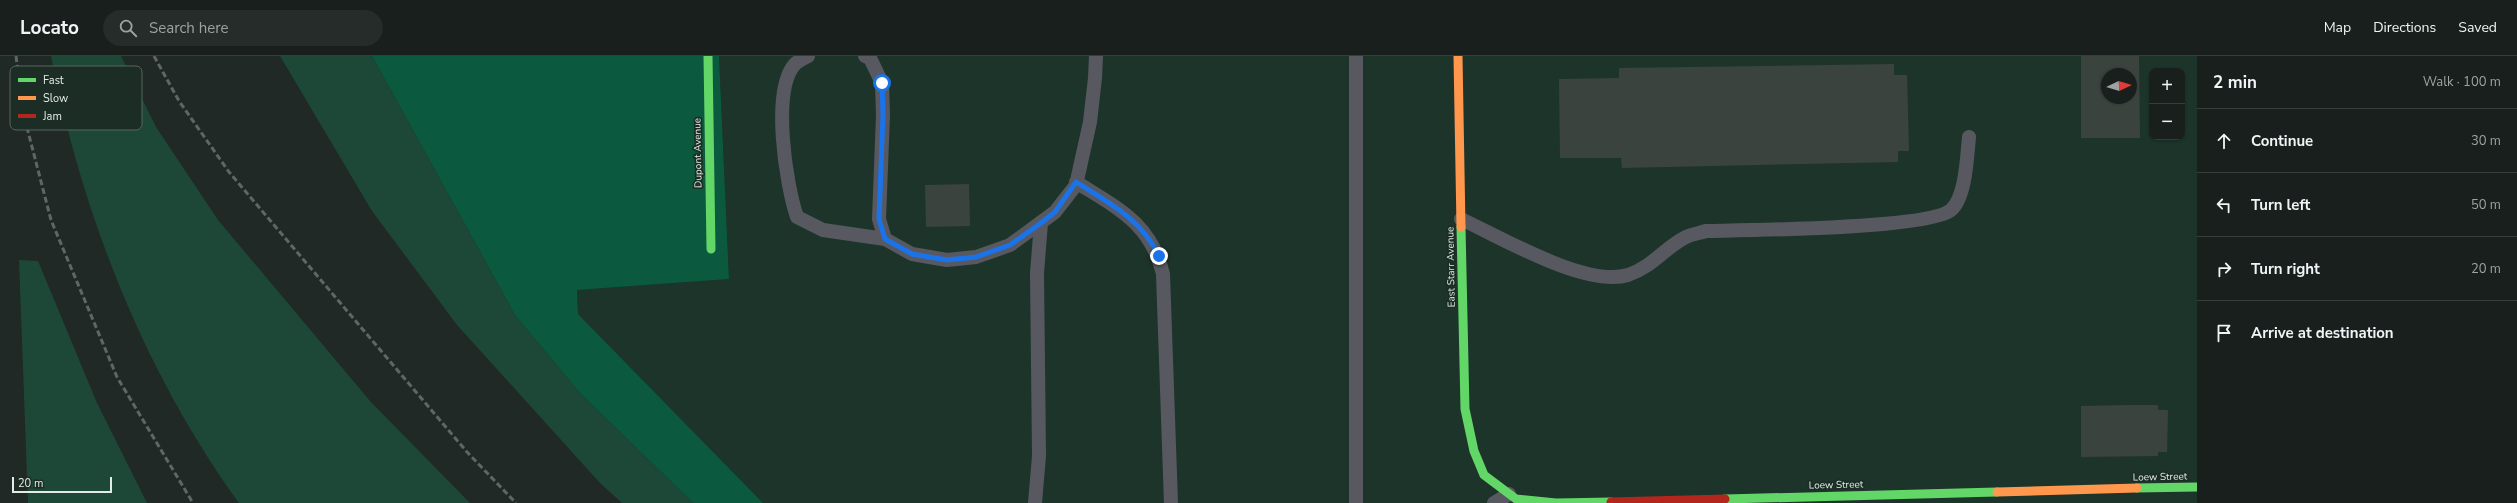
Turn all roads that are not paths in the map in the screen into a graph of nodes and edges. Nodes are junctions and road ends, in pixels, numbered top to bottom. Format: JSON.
{"nodes":[{"id":1,"x":708,"y":56,"type":"edge"},
{"id":2,"x":808,"y":56,"type":"edge"},
{"id":3,"x":865,"y":56,"type":"edge"},
{"id":4,"x":1096,"y":56,"type":"edge"},
{"id":5,"x":1356,"y":56,"type":"edge"},
{"id":6,"x":1458,"y":56,"type":"edge"},
{"id":7,"x":1970,"y":137,"type":"dead end"},
{"id":8,"x":1076,"y":182,"type":"junction"},
{"id":9,"x":1461,"y":219,"type":"junction"},
{"id":10,"x":1041,"y":223,"type":"junction"},
{"id":11,"x":885,"y":239,"type":"junction"},
{"id":12,"x":711,"y":249,"type":"dead end"},
{"id":13,"x":1484,"y":475,"type":"joint"},
{"id":14,"x":2197,"y":487,"type":"edge"},
{"id":15,"x":1509,"y":494,"type":"junction"},
{"id":16,"x":1034,"y":503,"type":"edge"},
{"id":17,"x":1171,"y":503,"type":"edge"},
{"id":18,"x":1356,"y":503,"type":"edge"},
{"id":19,"x":1494,"y":503,"type":"edge"}],
"edges":[{"from":1,"to":12,"type":"street","name":"Dupont Avenue"},
{"from":2,"to":11,"type":"lane"},
{"from":3,"to":11,"type":"lane"},
{"from":4,"to":8,"type":"lane"},
{"from":5,"to":18,"type":"lane"},
{"from":6,"to":9,"type":"street","name":"East Starr Avenue"},
{"from":7,"to":9,"type":"lane"},
{"from":8,"to":10,"type":"lane"},
{"from":8,"to":17,"type":"lane"},
{"from":9,"to":13,"type":"street","name":"East Starr Avenue"},
{"from":10,"to":11,"type":"lane"},
{"from":10,"to":16,"type":"lane"},
{"from":13,"to":15,"type":"street","name":"Loew Street"},
{"from":14,"to":15,"type":"street","name":"Loew Street"},
{"from":15,"to":19,"type":"lane"}]}
